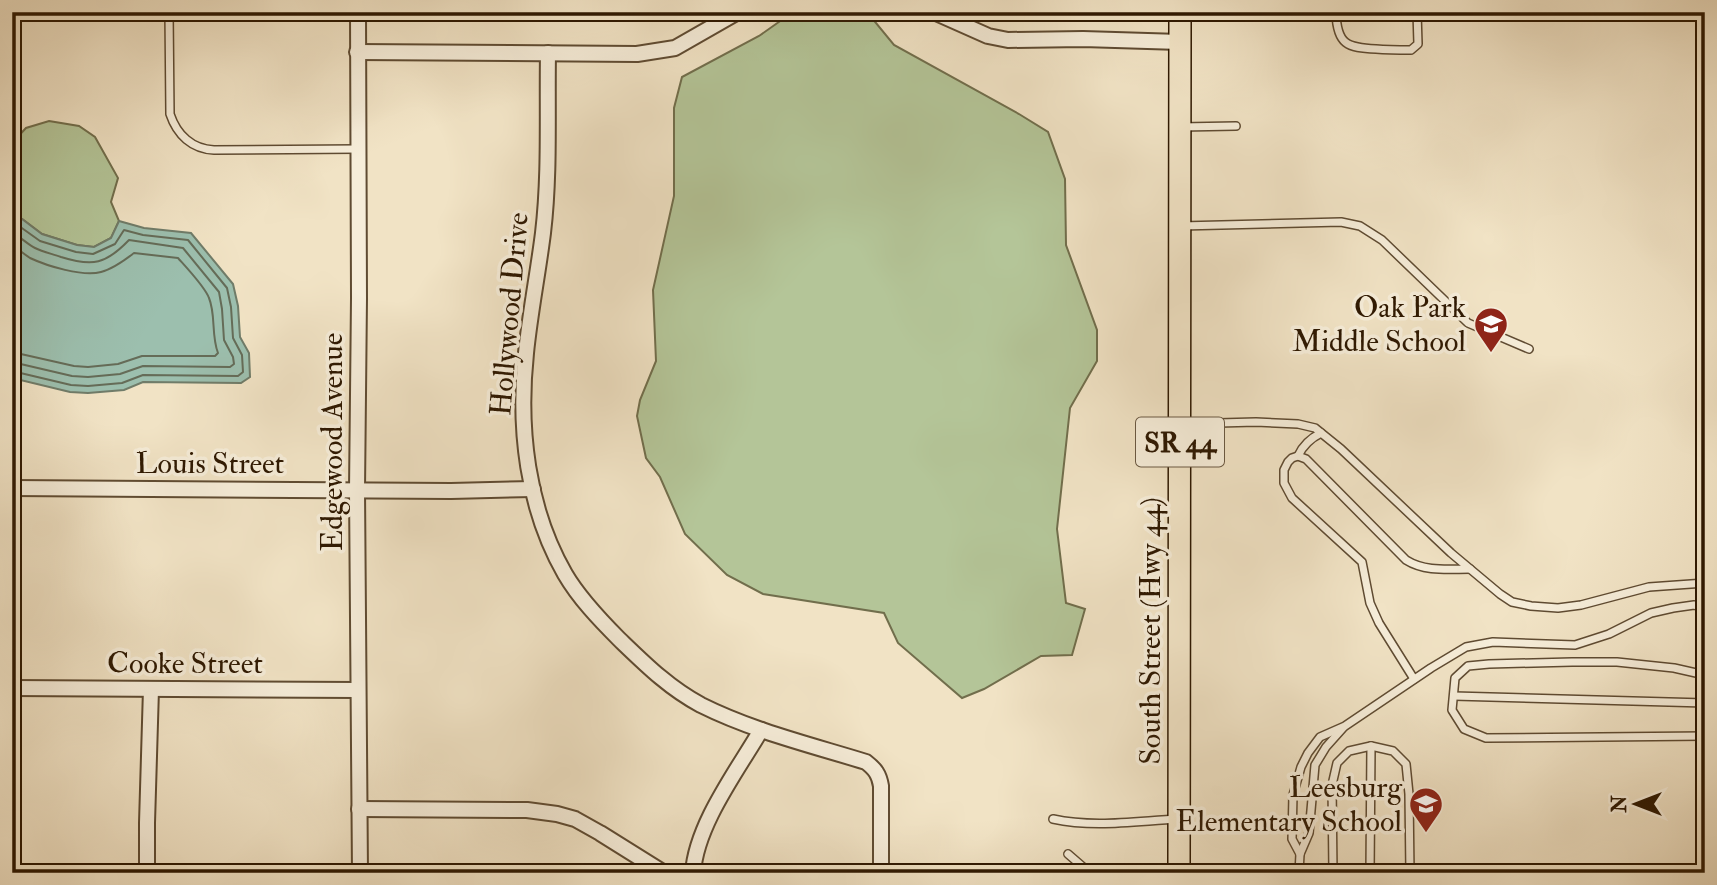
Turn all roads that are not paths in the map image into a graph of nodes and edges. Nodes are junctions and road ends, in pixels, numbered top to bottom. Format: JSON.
{"nodes":[{"id":1,"x":169,"y":12,"type":"edge"},
{"id":2,"x":358,"y":12,"type":"edge"},
{"id":3,"x":708,"y":12,"type":"edge"},
{"id":4,"x":738,"y":12,"type":"edge"},
{"id":5,"x":933,"y":12,"type":"edge"},
{"id":6,"x":1365,"y":12,"type":"edge"},
{"id":7,"x":1417,"y":12,"type":"edge"},
{"id":8,"x":1336,"y":13,"type":"edge"},
{"id":9,"x":1180,"y":14,"type":"edge"},
{"id":10,"x":961,"y":19,"type":"edge"},
{"id":11,"x":708,"y":29,"type":"junction"},
{"id":12,"x":1180,"y":43,"type":"junction"},
{"id":13,"x":357,"y":52,"type":"junction"},
{"id":14,"x":548,"y":53,"type":"junction"},
{"id":15,"x":1236,"y":126,"type":"dead end"},
{"id":16,"x":1180,"y":127,"type":"junction"},
{"id":17,"x":358,"y":149,"type":"junction"},
{"id":18,"x":1180,"y":226,"type":"junction"},
{"id":19,"x":1529,"y":349,"type":"dead end"},
{"id":20,"x":1180,"y":424,"type":"junction"},
{"id":21,"x":1321,"y":433,"type":"junction"},
{"id":22,"x":1298,"y":456,"type":"junction"},
{"id":23,"x":12,"y":488,"type":"edge"},
{"id":24,"x":533,"y":489,"type":"junction"},
{"id":25,"x":356,"y":490,"type":"junction"},
{"id":26,"x":1470,"y":569,"type":"junction"},
{"id":27,"x":1705,"y":583,"type":"edge"},
{"id":28,"x":1705,"y":608,"type":"edge"},
{"id":29,"x":1705,"y":675,"type":"edge"},
{"id":30,"x":1414,"y":679,"type":"junction"},
{"id":31,"x":12,"y":688,"type":"edge"},
{"id":32,"x":151,"y":688,"type":"junction"},
{"id":33,"x":358,"y":691,"type":"junction"},
{"id":34,"x":1454,"y":696,"type":"junction"},
{"id":35,"x":1705,"y":703,"type":"edge"},
{"id":36,"x":1345,"y":726,"type":"junction"},
{"id":37,"x":761,"y":730,"type":"junction"},
{"id":38,"x":1705,"y":736,"type":"edge"},
{"id":39,"x":1371,"y":746,"type":"junction"},
{"id":40,"x":359,"y":809,"type":"junction"},
{"id":41,"x":1053,"y":819,"type":"dead end"},
{"id":42,"x":1179,"y":819,"type":"junction"},
{"id":43,"x":1068,"y":854,"type":"dead end"},
{"id":44,"x":1300,"y":854,"type":"junction"},
{"id":45,"x":1179,"y":872,"type":"edge"},
{"id":46,"x":148,"y":873,"type":"edge"},
{"id":47,"x":360,"y":873,"type":"edge"},
{"id":48,"x":664,"y":873,"type":"edge"},
{"id":49,"x":693,"y":873,"type":"edge"},
{"id":50,"x":881,"y":873,"type":"edge"},
{"id":51,"x":1299,"y":873,"type":"edge"},
{"id":52,"x":1333,"y":873,"type":"edge"},
{"id":53,"x":1370,"y":873,"type":"edge"},
{"id":54,"x":1410,"y":873,"type":"edge"}],
"edges":[{"from":1,"to":17,"type":"lane"},
{"from":2,"to":13,"type":"street","name":"Edgewood Avenue"},
{"from":3,"to":11,"type":"street"},
{"from":4,"to":11,"type":"street"},
{"from":5,"to":10,"type":"street"},
{"from":6,"to":8,"type":"lane"},
{"from":7,"to":8,"type":"lane"},
{"from":8,"to":9,"type":"lane"},
{"from":9,"to":12,"type":"main road","name":"South Street (Hwy 44)","number":"SR 44"},
{"from":10,"to":12,"type":"street"},
{"from":11,"to":14,"type":"street"},
{"from":12,"to":16,"type":"main road","name":"South Street (Hwy 44)","number":"SR 44"},
{"from":13,"to":14,"type":"street"},
{"from":13,"to":17,"type":"street","name":"Edgewood Avenue"},
{"from":14,"to":24,"type":"street","name":"Hollywood Drive"},
{"from":15,"to":16,"type":"lane"},
{"from":16,"to":18,"type":"main road","name":"South Street (Hwy 44)","number":"SR 44"},
{"from":17,"to":25,"type":"street","name":"Edgewood Avenue"},
{"from":18,"to":19,"type":"lane"},
{"from":18,"to":20,"type":"main road","name":"South Street (Hwy 44)","number":"SR 44"},
{"from":20,"to":21,"type":"lane"},
{"from":20,"to":42,"type":"main road","name":"South Street (Hwy 44)","number":"SR 44"},
{"from":21,"to":22,"type":"lane"},
{"from":21,"to":26,"type":"lane"},
{"from":22,"to":26,"type":"lane"},
{"from":22,"to":30,"type":"lane"},
{"from":23,"to":25,"type":"street","name":"Louis Street"},
{"from":24,"to":25,"type":"street","name":"Louis Street"},
{"from":24,"to":37,"type":"street","name":"Hollywood Drive"},
{"from":25,"to":33,"type":"street","name":"Edgewood Avenue"},
{"from":26,"to":27,"type":"lane"},
{"from":28,"to":30,"type":"lane"},
{"from":29,"to":34,"type":"lane"},
{"from":30,"to":36,"type":"lane"},
{"from":31,"to":32,"type":"street","name":"Cooke Street"},
{"from":32,"to":33,"type":"street","name":"Cooke Street"},
{"from":32,"to":46,"type":"street"},
{"from":33,"to":40,"type":"street","name":"Edgewood Avenue"},
{"from":34,"to":35,"type":"lane"},
{"from":34,"to":38,"type":"lane"},
{"from":36,"to":44,"type":"lane"},
{"from":36,"to":44,"type":"lane"},
{"from":37,"to":49,"type":"street"},
{"from":37,"to":50,"type":"street","name":"Hollywood Drive"},
{"from":39,"to":52,"type":"lane"},
{"from":39,"to":53,"type":"lane"},
{"from":39,"to":54,"type":"lane"},
{"from":40,"to":47,"type":"street","name":"Edgewood Avenue"},
{"from":40,"to":48,"type":"street"},
{"from":41,"to":42,"type":"lane"},
{"from":42,"to":45,"type":"main road","name":"South Street (Hwy 44)","number":"SR 44"},
{"from":43,"to":45,"type":"lane"},
{"from":44,"to":51,"type":"lane"}]}
